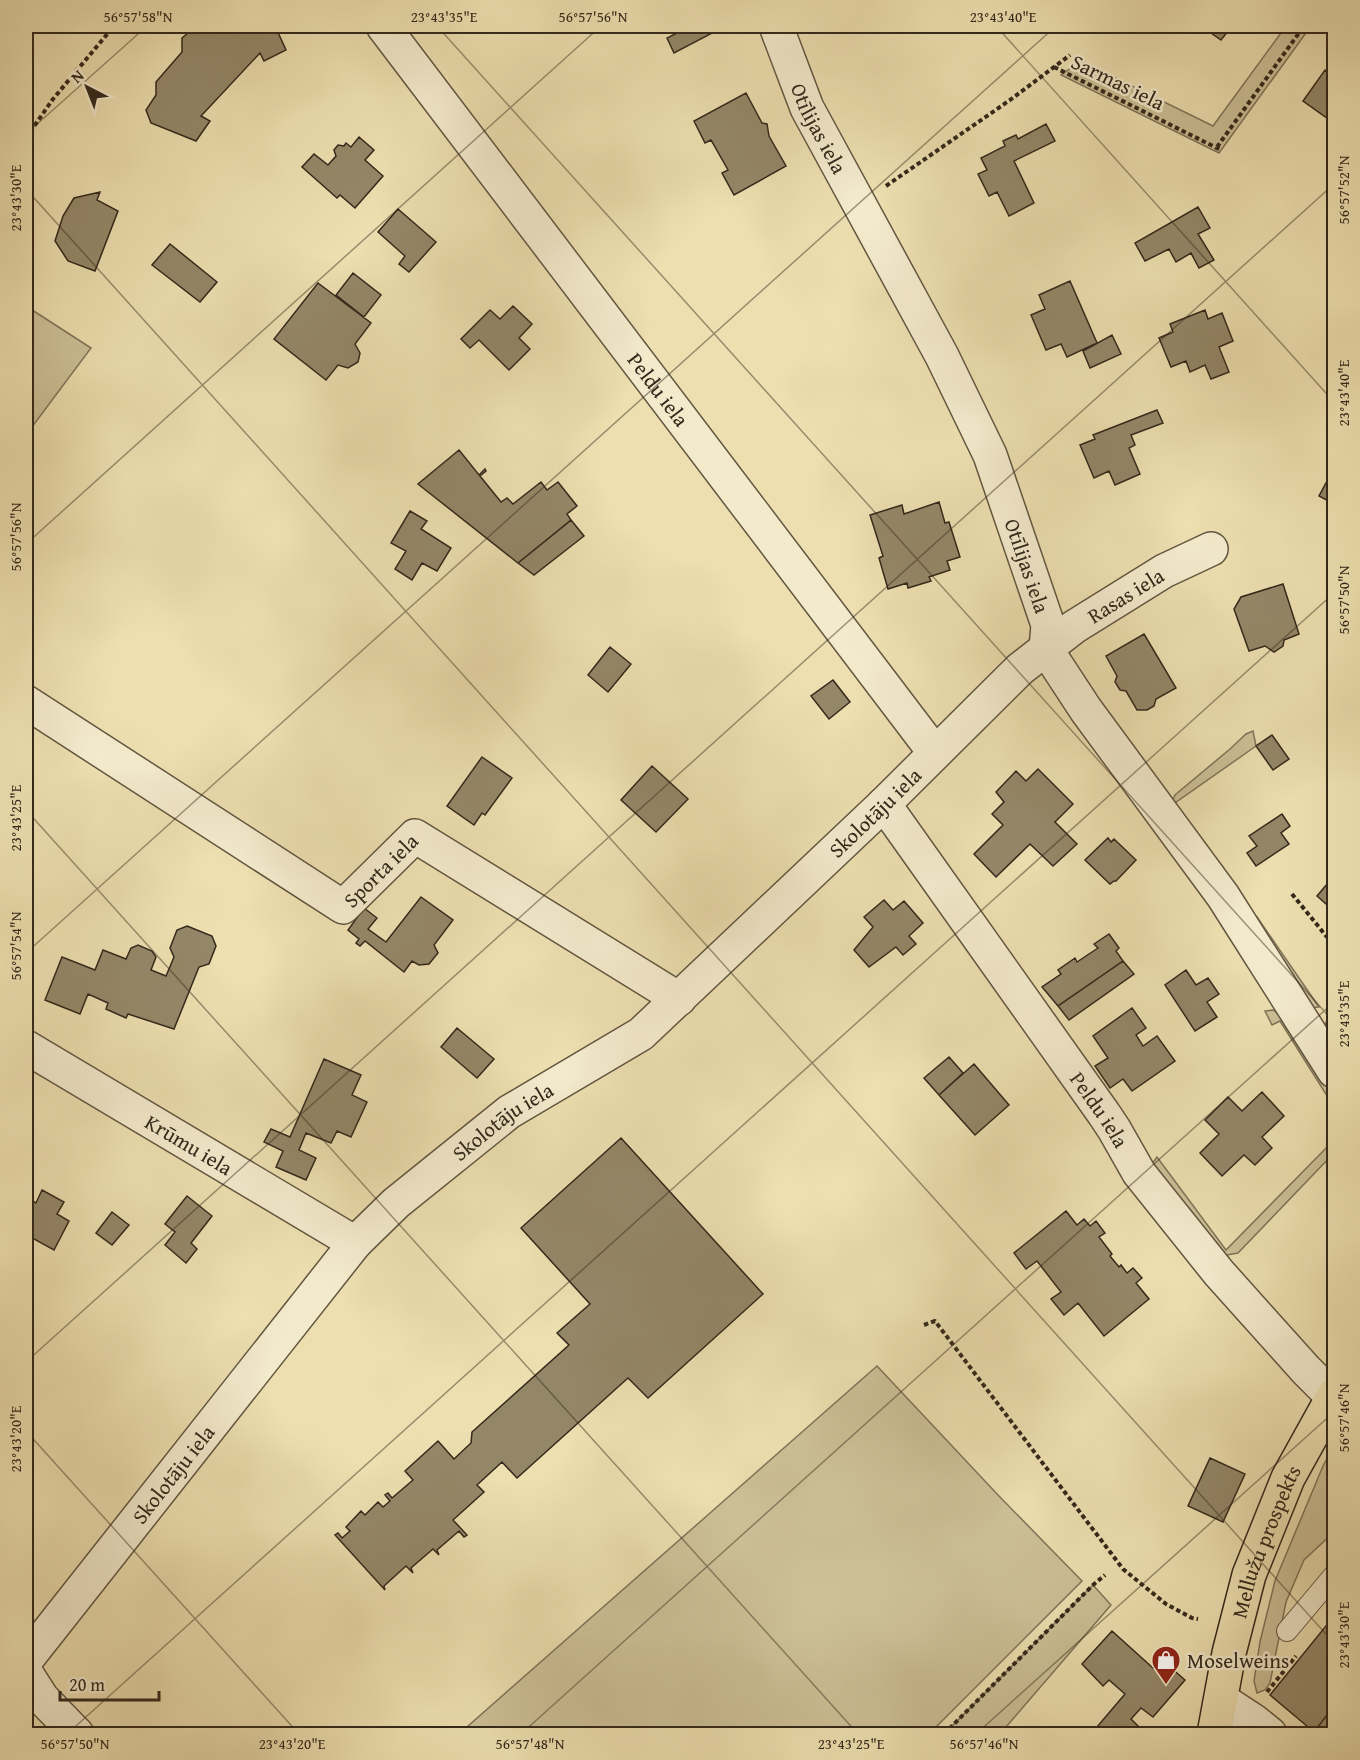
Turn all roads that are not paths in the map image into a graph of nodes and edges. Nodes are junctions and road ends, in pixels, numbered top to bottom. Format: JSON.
{"nodes":[{"id":1,"x":383,"y":26,"type":"edge"},
{"id":2,"x":776,"y":26,"type":"edge"},
{"id":3,"x":1211,"y":549,"type":"dead end"},
{"id":4,"x":1046,"y":649,"type":"junction"},
{"id":5,"x":26,"y":702,"type":"edge"},
{"id":6,"x":935,"y":753,"type":"junction"},
{"id":7,"x":884,"y":804,"type":"junction"},
{"id":8,"x":679,"y":999,"type":"junction"},
{"id":9,"x":26,"y":1047,"type":"edge"},
{"id":10,"x":1335,"y":1071,"type":"edge"},
{"id":11,"x":355,"y":1243,"type":"junction"},
{"id":12,"x":1334,"y":1396,"type":"edge"},
{"id":13,"x":1335,"y":1575,"type":"edge"},
{"id":14,"x":1287,"y":1631,"type":"dead end"},
{"id":15,"x":26,"y":1660,"type":"edge"},
{"id":16,"x":26,"y":1673,"type":"edge"},
{"id":17,"x":1221,"y":1700,"type":"junction"},
{"id":18,"x":77,"y":1734,"type":"edge"},
{"id":19,"x":1214,"y":1734,"type":"edge"},
{"id":20,"x":1270,"y":1734,"type":"edge"}],
"edges":[{"from":1,"to":6,"type":"street","name":"Peldu iela"},
{"from":2,"to":4,"type":"street","name":"Otīlijas iela"},
{"from":3,"to":4,"type":"street","name":"Rasas iela"},
{"from":4,"to":6,"type":"street","name":"Skolotāju iela"},
{"from":4,"to":10,"type":"street"},
{"from":5,"to":8,"type":"street","name":"Sporta iela"},
{"from":6,"to":7,"type":"street","name":"Skolotāju iela"},
{"from":7,"to":8,"type":"street","name":"Skolotāju iela"},
{"from":7,"to":12,"type":"street","name":"Peldu iela"},
{"from":8,"to":11,"type":"street","name":"Skolotāju iela"},
{"from":9,"to":11,"type":"street","name":"Krūmu iela"},
{"from":11,"to":15,"type":"street","name":"Skolotāju iela"},
{"from":12,"to":17,"type":"main road","name":"Mellužu prospekts"},
{"from":13,"to":14,"type":"lane"},
{"from":16,"to":18,"type":"street"},
{"from":17,"to":19,"type":"main road","name":"Mellužu prospekts"},
{"from":17,"to":20,"type":"street"}]}
